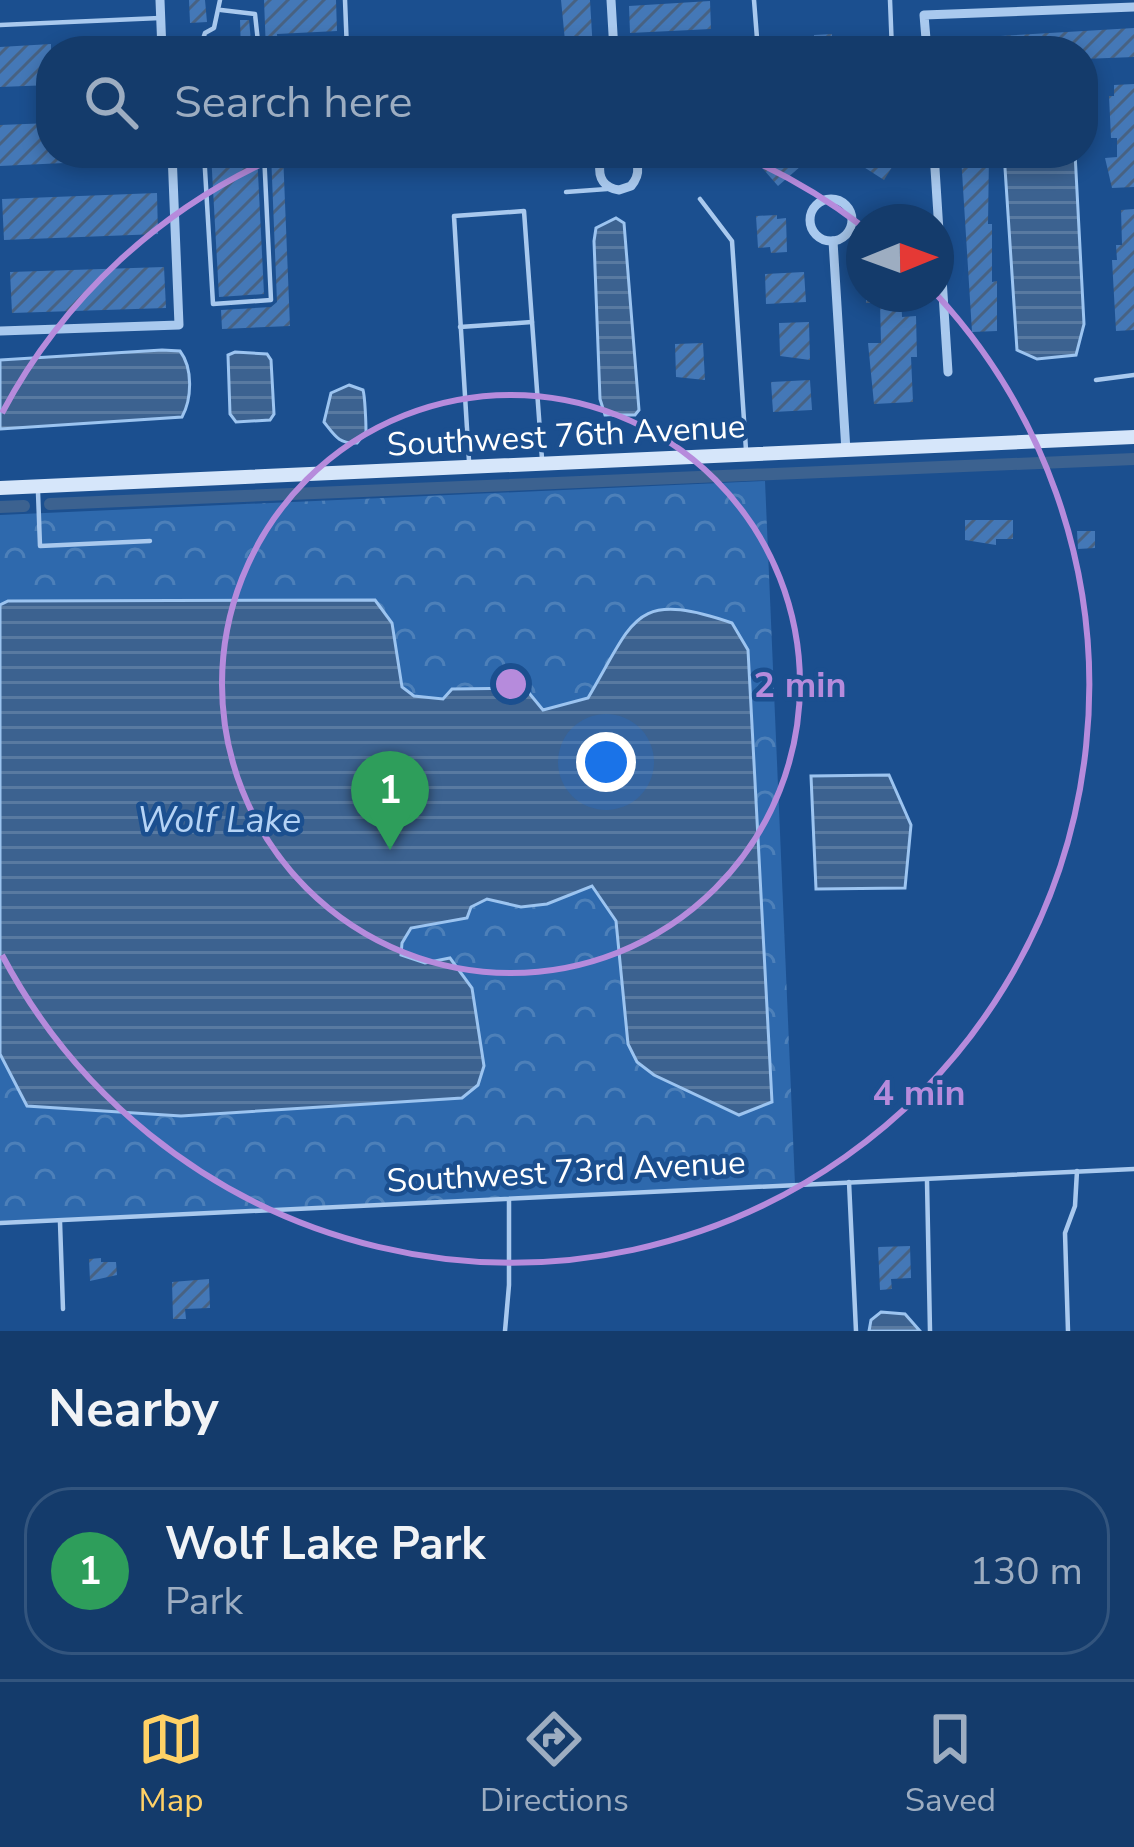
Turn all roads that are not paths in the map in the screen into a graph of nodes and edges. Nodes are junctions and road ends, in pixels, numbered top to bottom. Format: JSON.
{"nodes":[{"id":1,"x":160,"y":0,"type":"edge"},
{"id":2,"x":220,"y":0,"type":"edge"},
{"id":3,"x":345,"y":0,"type":"edge"},
{"id":4,"x":611,"y":0,"type":"edge"},
{"id":5,"x":754,"y":0,"type":"edge"},
{"id":6,"x":890,"y":0,"type":"edge"},
{"id":7,"x":923,"y":0,"type":"edge"},
{"id":8,"x":1134,"y":7,"type":"edge"},
{"id":9,"x":220,"y":10,"type":"junction"},
{"id":10,"x":924,"y":15,"type":"junction"},
{"id":11,"x":160,"y":18,"type":"junction"},
{"id":12,"x":0,"y":25,"type":"edge"},
{"id":13,"x":161,"y":36,"type":"edge"},
{"id":14,"x":207,"y":36,"type":"edge"},
{"id":15,"x":257,"y":36,"type":"edge"},
{"id":16,"x":346,"y":36,"type":"edge"},
{"id":17,"x":613,"y":36,"type":"edge"},
{"id":18,"x":757,"y":36,"type":"edge"},
{"id":19,"x":891,"y":36,"type":"edge"},
{"id":20,"x":926,"y":36,"type":"edge"},
{"id":21,"x":173,"y":168,"type":"edge"},
{"id":22,"x":205,"y":168,"type":"edge"},
{"id":23,"x":265,"y":168,"type":"edge"},
{"id":24,"x":600,"y":168,"type":"edge"},
{"id":25,"x":638,"y":168,"type":"edge"},
{"id":26,"x":935,"y":168,"type":"edge"},
{"id":27,"x":612,"y":189,"type":"junction"},
{"id":28,"x":566,"y":192,"type":"dead end"},
{"id":29,"x":700,"y":199,"type":"dead end"},
{"id":30,"x":833,"y":241,"type":"junction"},
{"id":31,"x":533,"y":322,"type":"junction"},
{"id":32,"x":460,"y":327,"type":"junction"},
{"id":33,"x":0,"y":331,"type":"edge"},
{"id":34,"x":948,"y":372,"type":"dead end"},
{"id":35,"x":1134,"y":375,"type":"edge"},
{"id":36,"x":1096,"y":380,"type":"dead end"},
{"id":37,"x":1134,"y":437,"type":"edge"},
{"id":38,"x":846,"y":451,"type":"junction"},
{"id":39,"x":746,"y":455,"type":"junction"},
{"id":40,"x":542,"y":464,"type":"junction"},
{"id":41,"x":470,"y":468,"type":"junction"},
{"id":42,"x":38,"y":487,"type":"junction"},
{"id":43,"x":0,"y":488,"type":"edge"},
{"id":44,"x":150,"y":541,"type":"dead end"},
{"id":45,"x":1134,"y":1168,"type":"edge"},
{"id":46,"x":1077,"y":1172,"type":"junction"},
{"id":47,"x":926,"y":1179,"type":"junction"},
{"id":48,"x":849,"y":1182,"type":"junction"},
{"id":49,"x":509,"y":1198,"type":"junction"},
{"id":50,"x":60,"y":1222,"type":"junction"},
{"id":51,"x":0,"y":1223,"type":"edge"},
{"id":52,"x":63,"y":1309,"type":"dead end"},
{"id":53,"x":505,"y":1331,"type":"edge"},
{"id":54,"x":856,"y":1331,"type":"edge"},
{"id":55,"x":930,"y":1331,"type":"edge"},
{"id":56,"x":1068,"y":1331,"type":"edge"}],
"edges":[{"from":1,"to":11,"type":"street"},
{"from":2,"to":9,"type":"lane"},
{"from":3,"to":16,"type":"lane"},
{"from":4,"to":17,"type":"street"},
{"from":5,"to":18,"type":"lane"},
{"from":6,"to":19,"type":"lane"},
{"from":7,"to":10,"type":"street"},
{"from":8,"to":10,"type":"street"},
{"from":9,"to":14,"type":"lane"},
{"from":9,"to":15,"type":"lane"},
{"from":10,"to":20,"type":"street"},
{"from":11,"to":12,"type":"lane"},
{"from":11,"to":13,"type":"street"},
{"from":21,"to":33,"type":"street"},
{"from":22,"to":23,"type":"lane"},
{"from":24,"to":27,"type":"street"},
{"from":25,"to":27,"type":"street"},
{"from":26,"to":34,"type":"street"},
{"from":27,"to":28,"type":"lane"},
{"from":29,"to":39,"type":"lane"},
{"from":30,"to":30,"type":"street"},
{"from":30,"to":38,"type":"street"},
{"from":31,"to":32,"type":"lane"},
{"from":31,"to":32,"type":"lane"},
{"from":31,"to":40,"type":"lane"},
{"from":32,"to":41,"type":"lane"},
{"from":35,"to":36,"type":"lane"},
{"from":37,"to":38,"type":"street","name":"Southwest 76th Avenue"},
{"from":38,"to":39,"type":"street","name":"Southwest 76th Avenue"},
{"from":39,"to":40,"type":"street","name":"Southwest 76th Avenue"},
{"from":40,"to":41,"type":"street","name":"Southwest 76th Avenue"},
{"from":41,"to":42,"type":"street","name":"Southwest 76th Avenue"},
{"from":42,"to":43,"type":"street","name":"Southwest 76th Avenue"},
{"from":42,"to":44,"type":"lane"},
{"from":45,"to":46,"type":"lane","name":"Southwest 73rd Avenue"},
{"from":46,"to":47,"type":"lane","name":"Southwest 73rd Avenue"},
{"from":46,"to":56,"type":"lane"},
{"from":47,"to":48,"type":"lane","name":"Southwest 73rd Avenue"},
{"from":47,"to":55,"type":"lane"},
{"from":48,"to":49,"type":"lane","name":"Southwest 73rd Avenue"},
{"from":48,"to":54,"type":"lane"},
{"from":49,"to":50,"type":"lane","name":"Southwest 73rd Avenue"},
{"from":49,"to":53,"type":"lane"},
{"from":50,"to":51,"type":"lane","name":"Southwest 73rd Avenue"},
{"from":50,"to":52,"type":"lane"}]}
